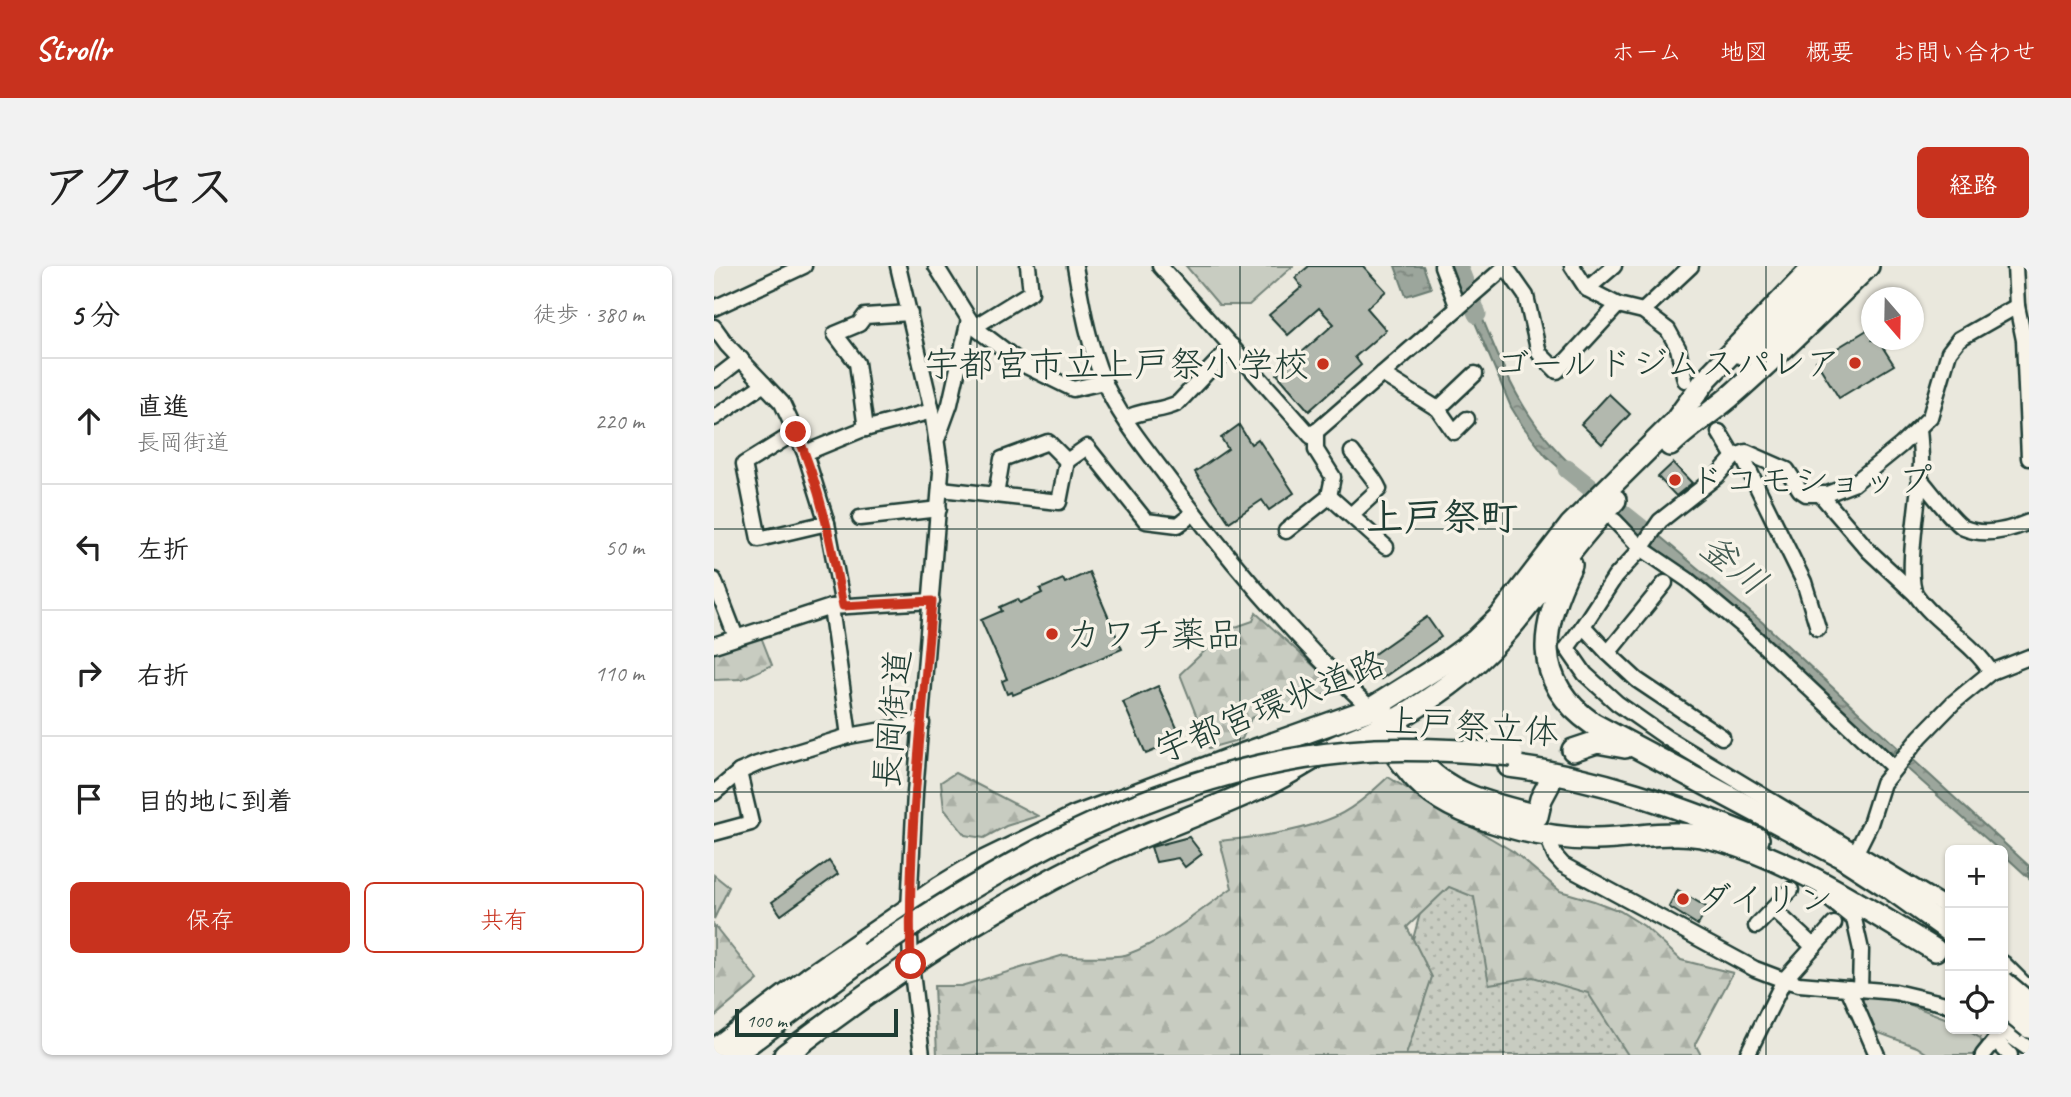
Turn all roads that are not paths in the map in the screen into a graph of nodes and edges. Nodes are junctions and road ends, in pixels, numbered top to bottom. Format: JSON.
{"nodes":[{"id":1,"x":804,"y":266,"type":"edge"},
{"id":2,"x":898,"y":266,"type":"edge"},
{"id":3,"x":956,"y":266,"type":"edge"},
{"id":4,"x":1028,"y":266,"type":"edge"},
{"id":5,"x":1075,"y":266,"type":"edge"},
{"id":6,"x":1160,"y":266,"type":"edge"},
{"id":7,"x":1442,"y":266,"type":"edge"},
{"id":8,"x":1505,"y":266,"type":"edge"},
{"id":9,"x":1572,"y":266,"type":"edge"},
{"id":10,"x":1614,"y":266,"type":"edge"},
{"id":11,"x":1691,"y":266,"type":"edge"},
{"id":12,"x":1815,"y":266,"type":"edge"},
{"id":13,"x":1834,"y":266,"type":"edge"},
{"id":14,"x":1852,"y":266,"type":"edge"},
{"id":15,"x":1868,"y":266,"type":"edge"},
{"id":16,"x":2015,"y":266,"type":"edge"},
{"id":17,"x":938,"y":270,"type":"edge"},
{"id":18,"x":1587,"y":289,"type":"junction"},
{"id":19,"x":1618,"y":305,"type":"junction"},
{"id":20,"x":2017,"y":306,"type":"junction"},
{"id":21,"x":714,"y":308,"type":"edge"},
{"id":22,"x":1458,"y":308,"type":"junction"},
{"id":23,"x":1643,"y":310,"type":"junction"},
{"id":24,"x":910,"y":313,"type":"junction"},
{"id":25,"x":972,"y":323,"type":"junction"},
{"id":26,"x":714,"y":327,"type":"edge"},
{"id":27,"x":1232,"y":346,"type":"junction"},
{"id":28,"x":741,"y":359,"type":"junction"},
{"id":29,"x":1382,"y":374,"type":"junction"},
{"id":30,"x":1475,"y":374,"type":"dead end"},
{"id":31,"x":714,"y":380,"type":"edge"},
{"id":32,"x":1685,"y":380,"type":"dead end"},
{"id":33,"x":1104,"y":382,"type":"junction"},
{"id":34,"x":764,"y":384,"type":"junction"},
{"id":35,"x":1438,"y":409,"type":"junction"},
{"id":36,"x":932,"y":411,"type":"junction"},
{"id":37,"x":714,"y":418,"type":"edge"},
{"id":38,"x":1125,"y":419,"type":"junction"},
{"id":39,"x":1467,"y":419,"type":"dead end"},
{"id":40,"x":1681,"y":424,"type":"junction"},
{"id":41,"x":866,"y":429,"type":"junction"},
{"id":42,"x":1919,"y":429,"type":"junction"},
{"id":43,"x":1316,"y":431,"type":"junction"},
{"id":44,"x":796,"y":432,"type":"junction"},
{"id":45,"x":1719,"y":432,"type":"dead end"},
{"id":46,"x":937,"y":438,"type":"junction"},
{"id":47,"x":1352,"y":452,"type":"dead end"},
{"id":48,"x":805,"y":453,"type":"junction"},
{"id":49,"x":1737,"y":456,"type":"junction"},
{"id":50,"x":2029,"y":458,"type":"edge"},
{"id":51,"x":1067,"y":461,"type":"junction"},
{"id":52,"x":1919,"y":478,"type":"junction"},
{"id":53,"x":941,"y":489,"type":"junction"},
{"id":54,"x":1820,"y":494,"type":"junction"},
{"id":55,"x":996,"y":495,"type":"junction"},
{"id":56,"x":1331,"y":496,"type":"junction"},
{"id":57,"x":939,"y":509,"type":"junction"},
{"id":58,"x":1194,"y":513,"type":"junction"},
{"id":59,"x":1601,"y":514,"type":"junction"},
{"id":60,"x":1351,"y":515,"type":"junction"},
{"id":61,"x":860,"y":517,"type":"dead end"},
{"id":62,"x":2029,"y":522,"type":"edge"},
{"id":63,"x":827,"y":523,"type":"junction"},
{"id":64,"x":1286,"y":531,"type":"dead end"},
{"id":65,"x":1386,"y":547,"type":"dead end"},
{"id":66,"x":1641,"y":548,"type":"junction"},
{"id":67,"x":714,"y":580,"type":"edge"},
{"id":68,"x":1665,"y":583,"type":"dead end"},
{"id":69,"x":1914,"y":593,"type":"junction"},
{"id":70,"x":932,"y":601,"type":"junction"},
{"id":71,"x":837,"y":606,"type":"junction"},
{"id":72,"x":1583,"y":625,"type":"junction"},
{"id":73,"x":1818,"y":628,"type":"dead end"},
{"id":74,"x":736,"y":637,"type":"junction"},
{"id":75,"x":714,"y":645,"type":"edge"},
{"id":76,"x":1608,"y":653,"type":"junction"},
{"id":77,"x":2029,"y":657,"type":"edge"},
{"id":78,"x":1991,"y":672,"type":"junction"},
{"id":79,"x":1381,"y":719,"type":"junction"},
{"id":80,"x":922,"y":723,"type":"junction"},
{"id":81,"x":849,"y":736,"type":"junction"},
{"id":82,"x":1722,"y":737,"type":"dead end"},
{"id":83,"x":1573,"y":750,"type":"tunnel mouth"},
{"id":84,"x":1895,"y":766,"type":"junction"},
{"id":85,"x":1676,"y":767,"type":"junction"},
{"id":86,"x":739,"y":772,"type":"junction"},
{"id":87,"x":1549,"y":784,"type":"tunnel mouth"},
{"id":88,"x":714,"y":793,"type":"edge"},
{"id":89,"x":1537,"y":816,"type":"junction"},
{"id":90,"x":714,"y":833,"type":"edge"},
{"id":91,"x":1547,"y":836,"type":"junction"},
{"id":92,"x":1781,"y":843,"type":"junction"},
{"id":93,"x":1856,"y":852,"type":"junction"},
{"id":94,"x":1791,"y":890,"type":"dead end"},
{"id":95,"x":1824,"y":895,"type":"dead end"},
{"id":96,"x":1946,"y":908,"type":"edge"},
{"id":97,"x":909,"y":909,"type":"junction"},
{"id":98,"x":1773,"y":909,"type":"junction"},
{"id":99,"x":1834,"y":924,"type":"dead end"},
{"id":100,"x":1756,"y":926,"type":"dead end"},
{"id":101,"x":1945,"y":926,"type":"edge"},
{"id":102,"x":1814,"y":947,"type":"junction"},
{"id":103,"x":1945,"y":951,"type":"edge"},
{"id":104,"x":873,"y":958,"type":"junction"},
{"id":105,"x":911,"y":964,"type":"junction"},
{"id":106,"x":2008,"y":968,"type":"edge"},
{"id":107,"x":1784,"y":981,"type":"junction"},
{"id":108,"x":2008,"y":986,"type":"edge"},
{"id":109,"x":1854,"y":988,"type":"junction"},
{"id":110,"x":2029,"y":989,"type":"edge"},
{"id":111,"x":1945,"y":1003,"type":"edge"},
{"id":112,"x":2029,"y":1004,"type":"edge"},
{"id":113,"x":2008,"y":1010,"type":"edge"},
{"id":114,"x":2008,"y":1019,"type":"edge"},
{"id":115,"x":2029,"y":1027,"type":"edge"},
{"id":116,"x":1998,"y":1034,"type":"edge"},
{"id":117,"x":2001,"y":1034,"type":"edge"},
{"id":118,"x":2005,"y":1034,"type":"edge"},
{"id":119,"x":2029,"y":1049,"type":"edge"},
{"id":120,"x":714,"y":1050,"type":"edge"},
{"id":121,"x":733,"y":1055,"type":"edge"},
{"id":122,"x":750,"y":1055,"type":"edge"},
{"id":123,"x":785,"y":1055,"type":"edge"},
{"id":124,"x":922,"y":1055,"type":"edge"},
{"id":125,"x":1746,"y":1055,"type":"edge"},
{"id":126,"x":1877,"y":1055,"type":"edge"},
{"id":127,"x":1983,"y":1055,"type":"edge"},
{"id":128,"x":2010,"y":1055,"type":"edge"}],
"edges":[{"from":1,"to":21,"type":"street"},
{"from":2,"to":24,"type":"street","name":"長岡街道"},
{"from":3,"to":17,"type":"street"},
{"from":4,"to":25,"type":"street"},
{"from":5,"to":33,"type":"street"},
{"from":6,"to":27,"type":"street"},
{"from":7,"to":22,"type":"street"},
{"from":8,"to":19,"type":"street"},
{"from":8,"to":22,"type":"street"},
{"from":9,"to":18,"type":"street"},
{"from":10,"to":18,"type":"street"},
{"from":11,"to":23,"type":"street"},
{"from":12,"to":40,"type":"highway"},
{"from":13,"to":40,"type":"main road","name":"宇都宮環状道路"},
{"from":14,"to":40,"type":"main road","name":"宇都宮環状道路"},
{"from":15,"to":40,"type":"highway"},
{"from":16,"to":20,"type":"street"},
{"from":17,"to":25,"type":"street"},
{"from":18,"to":19,"type":"street"},
{"from":19,"to":23,"type":"street"},
{"from":20,"to":42,"type":"street"},
{"from":20,"to":50,"type":"street"},
{"from":22,"to":29,"type":"street"},
{"from":23,"to":32,"type":"street"},
{"from":24,"to":36,"type":"street","name":"長岡街道"},
{"from":24,"to":41,"type":"street"},
{"from":25,"to":33,"type":"street"},
{"from":25,"to":46,"type":"street"},
{"from":26,"to":28,"type":"street"},
{"from":27,"to":38,"type":"street"},
{"from":27,"to":43,"type":"street"},
{"from":28,"to":31,"type":"street"},
{"from":28,"to":34,"type":"street"},
{"from":29,"to":35,"type":"street"},
{"from":29,"to":43,"type":"street"},
{"from":30,"to":35,"type":"street"},
{"from":33,"to":38,"type":"street"},
{"from":34,"to":37,"type":"street"},
{"from":34,"to":44,"type":"street"},
{"from":35,"to":39,"type":"street"},
{"from":36,"to":41,"type":"street"},
{"from":36,"to":46,"type":"street","name":"長岡街道"},
{"from":38,"to":58,"type":"street"},
{"from":40,"to":59,"type":"highway","name":"宇都宮環状道路"},
{"from":41,"to":48,"type":"street"},
{"from":42,"to":52,"type":"street"},
{"from":42,"to":54,"type":"street"},
{"from":43,"to":56,"type":"street"},
{"from":44,"to":48,"type":"street"},
{"from":44,"to":63,"type":"street"},
{"from":45,"to":49,"type":"street"},
{"from":46,"to":53,"type":"street","name":"長岡街道"},
{"from":47,"to":60,"type":"street"},
{"from":48,"to":63,"type":"street"},
{"from":49,"to":54,"type":"street"},
{"from":49,"to":66,"type":"street"},
{"from":49,"to":73,"type":"street"},
{"from":51,"to":55,"type":"street"},
{"from":51,"to":55,"type":"street"},
{"from":51,"to":58,"type":"street"},
{"from":52,"to":62,"type":"street"},
{"from":52,"to":69,"type":"street"},
{"from":53,"to":55,"type":"street"},
{"from":53,"to":57,"type":"street","name":"長岡街道"},
{"from":54,"to":69,"type":"street"},
{"from":56,"to":60,"type":"street"},
{"from":56,"to":64,"type":"street"},
{"from":57,"to":61,"type":"street"},
{"from":57,"to":70,"type":"street","name":"長岡街道"},
{"from":58,"to":79,"type":"street"},
{"from":59,"to":66,"type":"street"},
{"from":59,"to":79,"type":"highway","name":"宇都宮環状道路"},
{"from":59,"to":85,"type":"highway"},
{"from":60,"to":65,"type":"street"},
{"from":63,"to":71,"type":"street"},
{"from":66,"to":72,"type":"street"},
{"from":66,"to":84,"type":"street"},
{"from":67,"to":74,"type":"street"},
{"from":68,"to":76,"type":"street"},
{"from":69,"to":78,"type":"street"},
{"from":70,"to":71,"type":"street"},
{"from":70,"to":80,"type":"street","name":"長岡街道"},
{"from":71,"to":74,"type":"street"},
{"from":71,"to":81,"type":"street"},
{"from":72,"to":76,"type":"street"},
{"from":72,"to":93,"type":"street"},
{"from":74,"to":75,"type":"street"},
{"from":76,"to":82,"type":"street"},
{"from":77,"to":78,"type":"street"},
{"from":78,"to":84,"type":"street"},
{"from":79,"to":89,"type":"highway"},
{"from":79,"to":91,"type":"highway"},
{"from":79,"to":97,"type":"highway","name":"宇都宮環状道路"},
{"from":79,"to":105,"type":"highway","name":"宇都宮環状道路"},
{"from":80,"to":81,"type":"street"},
{"from":80,"to":97,"type":"street","name":"長岡街道"},
{"from":81,"to":86,"type":"street"},
{"from":83,"to":85,"type":"highway"},
{"from":84,"to":93,"type":"street"},
{"from":85,"to":92,"type":"highway"},
{"from":86,"to":88,"type":"street"},
{"from":86,"to":90,"type":"street"},
{"from":87,"to":89,"type":"highway"},
{"from":89,"to":91,"type":"street"},
{"from":91,"to":92,"type":"highway"},
{"from":91,"to":107,"type":"street"},
{"from":92,"to":101,"type":"highway"},
{"from":92,"to":103,"type":"highway"},
{"from":92,"to":104,"type":"highway","name":"上戸祭立体","bridge":true},
{"from":93,"to":96,"type":"street"},
{"from":94,"to":98,"type":"street"},
{"from":95,"to":109,"type":"street"},
{"from":97,"to":105,"type":"street","name":"長岡街道"},
{"from":97,"to":120,"type":"highway","name":"宇都宮環状道路"},
{"from":98,"to":100,"type":"street"},
{"from":98,"to":102,"type":"street"},
{"from":99,"to":102,"type":"street"},
{"from":102,"to":107,"type":"street"},
{"from":104,"to":121,"type":"highway","name":"上戸祭立体"},
{"from":104,"to":122,"type":"highway","name":"上戸祭立体"},
{"from":105,"to":123,"type":"highway","name":"宇都宮環状道路"},
{"from":105,"to":124,"type":"street","name":"長岡街道"},
{"from":106,"to":110,"type":"street"},
{"from":107,"to":109,"type":"street"},
{"from":107,"to":125,"type":"street"},
{"from":108,"to":112,"type":"highway","bridge":true},
{"from":109,"to":111,"type":"street"},
{"from":109,"to":126,"type":"street"},
{"from":110,"to":114,"type":"street"},
{"from":113,"to":115,"type":"highway","bridge":true},
{"from":116,"to":127,"type":"street"},
{"from":117,"to":128,"type":"street"},
{"from":118,"to":119,"type":"street"}]}
